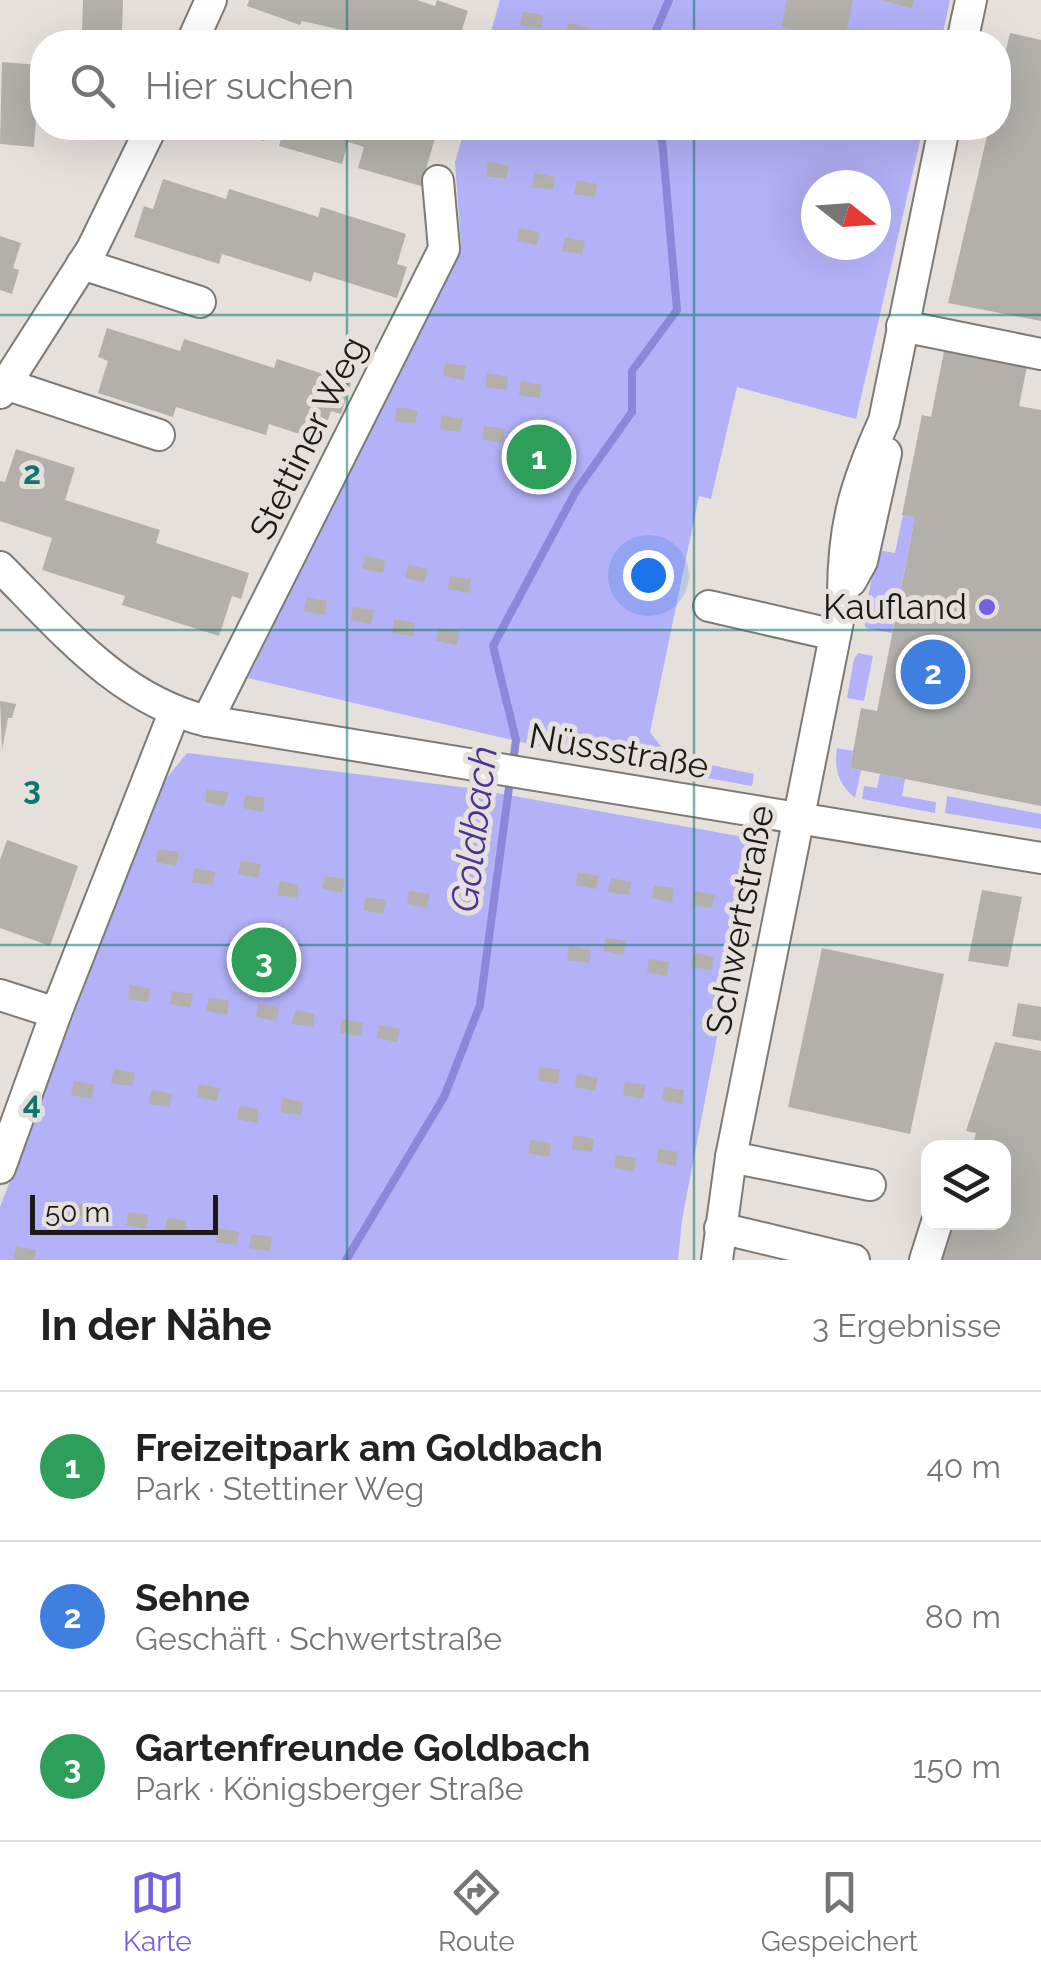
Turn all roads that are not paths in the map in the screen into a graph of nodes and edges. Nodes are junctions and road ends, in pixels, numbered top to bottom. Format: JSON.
{"nodes":[{"id":1,"x":212,"y":0,"type":"edge"},
{"id":2,"x":970,"y":0,"type":"edge"},
{"id":3,"x":198,"y":30,"type":"edge"},
{"id":4,"x":964,"y":30,"type":"edge"},
{"id":5,"x":145,"y":140,"type":"edge"},
{"id":6,"x":941,"y":140,"type":"edge"},
{"id":7,"x":438,"y":181,"type":"dead end"},
{"id":8,"x":82,"y":264,"type":"junction"},
{"id":9,"x":200,"y":302,"type":"dead end"},
{"id":10,"x":902,"y":326,"type":"junction"},
{"id":11,"x":1041,"y":354,"type":"edge"},
{"id":12,"x":3,"y":389,"type":"edge"},
{"id":13,"x":159,"y":435,"type":"dead end"},
{"id":14,"x":0,"y":567,"type":"edge"},
{"id":15,"x":709,"y":606,"type":"dead end"},
{"id":16,"x":835,"y":634,"type":"junction"},
{"id":17,"x":174,"y":713,"type":"junction"},
{"id":18,"x":207,"y":721,"type":"junction"},
{"id":19,"x":798,"y":818,"type":"junction"},
{"id":20,"x":1041,"y":858,"type":"edge"},
{"id":21,"x":0,"y":994,"type":"edge"},
{"id":22,"x":56,"y":1014,"type":"junction"},
{"id":23,"x":731,"y":1157,"type":"junction"},
{"id":24,"x":0,"y":1168,"type":"edge"},
{"id":25,"x":870,"y":1184,"type":"dead end"},
{"id":26,"x":720,"y":1228,"type":"junction"},
{"id":27,"x":934,"y":1230,"type":"edge"},
{"id":28,"x":717,"y":1260,"type":"edge"},
{"id":29,"x":854,"y":1260,"type":"edge"},
{"id":30,"x":925,"y":1260,"type":"edge"}],
"edges":[{"from":1,"to":3,"type":"street"},
{"from":2,"to":4,"type":"street"},
{"from":5,"to":8,"type":"street"},
{"from":6,"to":10,"type":"street","name":"Schwertstraße"},
{"from":7,"to":18,"type":"street","name":"Stettiner Weg"},
{"from":8,"to":9,"type":"street"},
{"from":8,"to":12,"type":"street"},
{"from":10,"to":11,"type":"street"},
{"from":10,"to":16,"type":"street","name":"Schwertstraße"},
{"from":12,"to":13,"type":"street"},
{"from":14,"to":17,"type":"street","name":"Nüssstraße"},
{"from":15,"to":16,"type":"street"},
{"from":16,"to":19,"type":"street","name":"Schwertstraße"},
{"from":17,"to":18,"type":"street","name":"Nüssstraße"},
{"from":17,"to":22,"type":"street"},
{"from":18,"to":19,"type":"street","name":"Nüssstraße"},
{"from":19,"to":20,"type":"street","name":"Nüssstraße"},
{"from":19,"to":23,"type":"street","name":"Schwertstraße"},
{"from":21,"to":22,"type":"street"},
{"from":22,"to":24,"type":"street"},
{"from":23,"to":25,"type":"street"},
{"from":23,"to":26,"type":"street","name":"Schwertstraße"},
{"from":26,"to":28,"type":"street","name":"Schwertstraße"},
{"from":26,"to":29,"type":"street"},
{"from":27,"to":30,"type":"street"}]}
